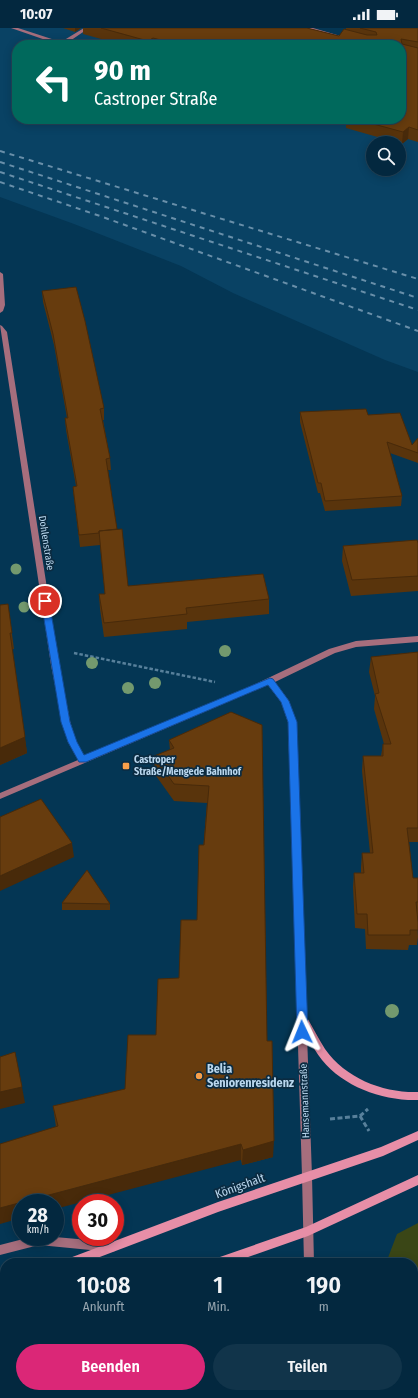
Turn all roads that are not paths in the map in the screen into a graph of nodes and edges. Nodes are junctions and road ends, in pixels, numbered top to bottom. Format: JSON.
{"nodes":[{"id":1,"x":13,"y":28,"type":"edge"},
{"id":2,"x":87,"y":28,"type":"edge"},
{"id":3,"x":308,"y":28,"type":"edge"},
{"id":4,"x":50,"y":40,"type":"edge"},
{"id":5,"x":68,"y":40,"type":"edge"},
{"id":6,"x":354,"y":40,"type":"edge"},
{"id":7,"x":0,"y":274,"type":"edge"},
{"id":8,"x":0,"y":311,"type":"edge"},
{"id":9,"x":0,"y":327,"type":"edge"},
{"id":10,"x":418,"y":638,"type":"edge"},
{"id":11,"x":270,"y":681,"type":"junction"},
{"id":12,"x":82,"y":760,"type":"junction"},
{"id":13,"x":0,"y":796,"type":"edge"},
{"id":14,"x":302,"y":1017,"type":"junction"},
{"id":15,"x":418,"y":1096,"type":"edge"},
{"id":16,"x":418,"y":1135,"type":"edge"},
{"id":17,"x":307,"y":1176,"type":"junction"},
{"id":18,"x":418,"y":1180,"type":"edge"},
{"id":19,"x":308,"y":1231,"type":"junction"},
{"id":20,"x":112,"y":1247,"type":"junction"},
{"id":21,"x":0,"y":1250,"type":"edge"},
{"id":22,"x":84,"y":1258,"type":"edge"},
{"id":23,"x":231,"y":1258,"type":"edge"},
{"id":24,"x":309,"y":1258,"type":"edge"}],
"edges":[{"from":1,"to":4,"type":"street"},
{"from":2,"to":5,"type":"street"},
{"from":3,"to":6,"type":"street"},
{"from":7,"to":8,"type":"street"},
{"from":9,"to":12,"type":"street","name":"Dohlenstraße"},
{"from":10,"to":11,"type":"street"},
{"from":11,"to":12,"type":"street"},
{"from":11,"to":14,"type":"street","name":"Hansemannstraße"},
{"from":12,"to":13,"type":"street"},
{"from":14,"to":15,"type":"main road"},
{"from":14,"to":17,"type":"street","name":"Hansemannstraße"},
{"from":16,"to":17,"type":"main road","name":"Königshalt"},
{"from":17,"to":19,"type":"street","name":"Hansemannstraße"},
{"from":17,"to":20,"type":"main road","name":"Königshalt"},
{"from":18,"to":19,"type":"main road"},
{"from":19,"to":23,"type":"main road"},
{"from":19,"to":24,"type":"street","name":"Hansemannstraße"},
{"from":20,"to":21,"type":"street"},
{"from":20,"to":22,"type":"main road","name":"Königshalt"}]}
